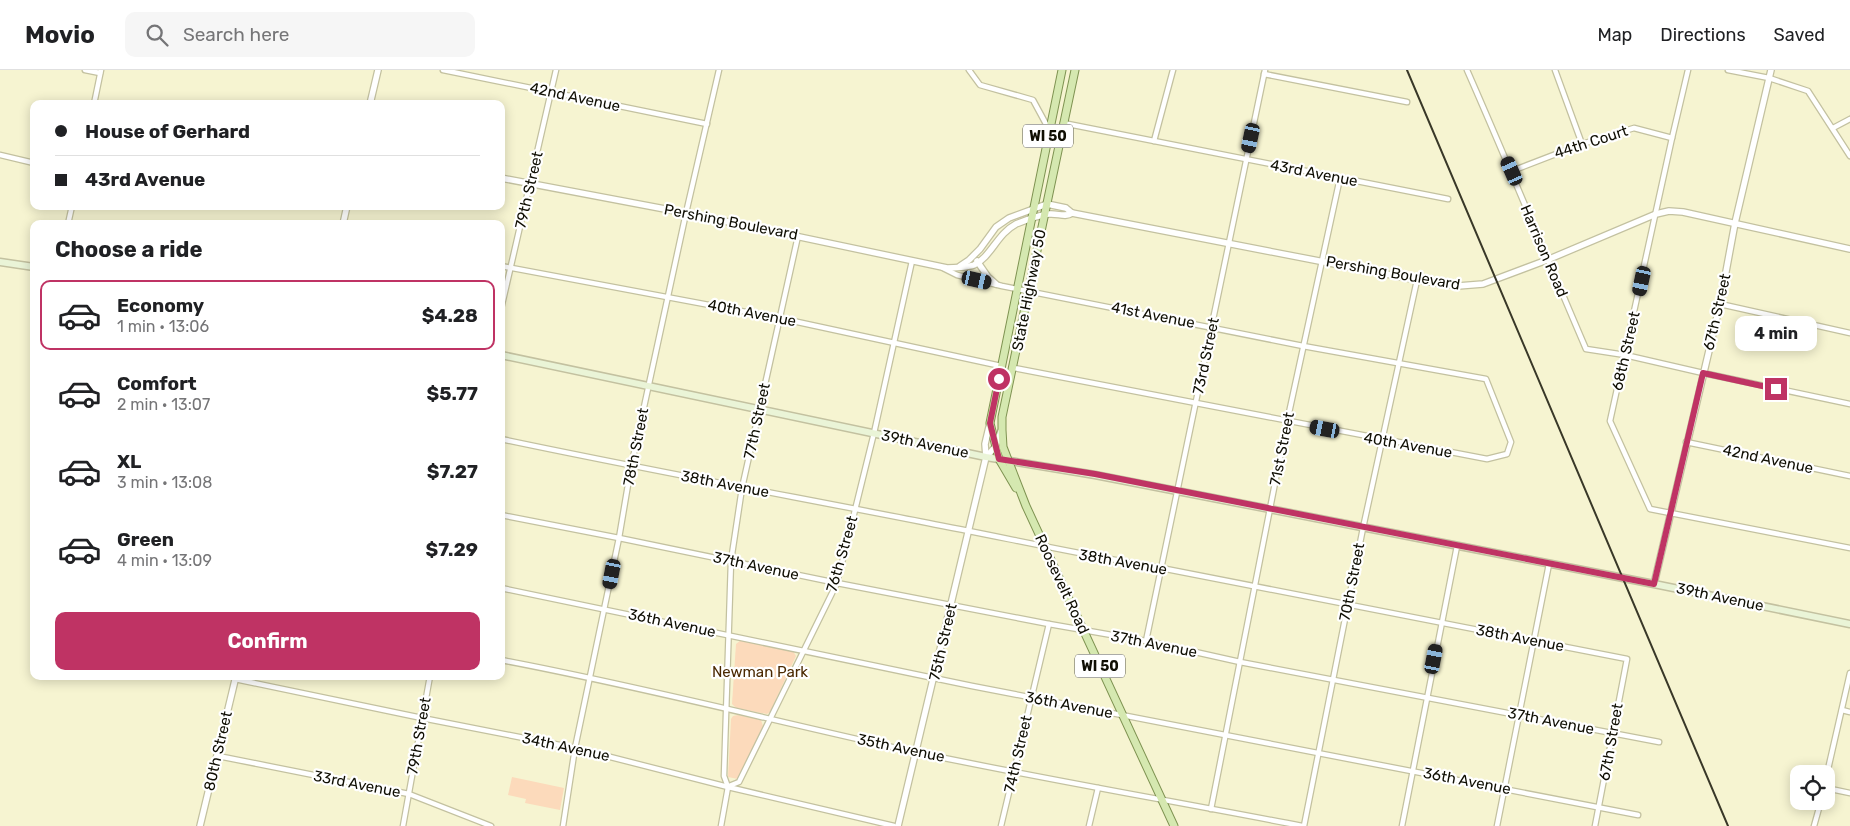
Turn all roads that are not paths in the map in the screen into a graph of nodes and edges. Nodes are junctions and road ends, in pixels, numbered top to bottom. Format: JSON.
{"nodes":[{"id":1,"x":85,"y":70,"type":"edge"},
{"id":2,"x":378,"y":70,"type":"edge"},
{"id":3,"x":443,"y":70,"type":"edge"},
{"id":4,"x":556,"y":70,"type":"edge"},
{"id":5,"x":719,"y":70,"type":"edge"},
{"id":6,"x":969,"y":70,"type":"edge"},
{"id":7,"x":1062,"y":70,"type":"edge"},
{"id":8,"x":1074,"y":70,"type":"edge"},
{"id":9,"x":1174,"y":70,"type":"edge"},
{"id":10,"x":1467,"y":70,"type":"edge"},
{"id":11,"x":1554,"y":70,"type":"edge"},
{"id":12,"x":1688,"y":70,"type":"edge"},
{"id":13,"x":1728,"y":70,"type":"edge"},
{"id":14,"x":1771,"y":70,"type":"edge"},
{"id":15,"x":101,"y":72,"type":"edge"},
{"id":16,"x":1265,"y":72,"type":"edge"},
{"id":17,"x":1769,"y":78,"type":"junction"},
{"id":18,"x":551,"y":92,"type":"junction"},
{"id":19,"x":95,"y":100,"type":"edge"},
{"id":20,"x":371,"y":100,"type":"edge"},
{"id":21,"x":1407,"y":102,"type":"dead end"},
{"id":22,"x":1850,"y":119,"type":"edge"},
{"id":23,"x":1063,"y":123,"type":"junction"},
{"id":24,"x":707,"y":124,"type":"junction"},
{"id":25,"x":1046,"y":124,"type":"dead end"},
{"id":26,"x":1833,"y":128,"type":"junction"},
{"id":27,"x":1672,"y":138,"type":"junction"},
{"id":28,"x":1154,"y":142,"type":"junction"},
{"id":29,"x":1582,"y":144,"type":"junction"},
{"id":30,"x":0,"y":155,"type":"edge"},
{"id":31,"x":1850,"y":156,"type":"edge"},
{"id":32,"x":1246,"y":160,"type":"junction"},
{"id":33,"x":30,"y":162,"type":"edge"},
{"id":34,"x":1512,"y":171,"type":"junction"},
{"id":35,"x":1340,"y":178,"type":"junction"},
{"id":36,"x":505,"y":179,"type":"edge"},
{"id":37,"x":530,"y":184,"type":"junction"},
{"id":38,"x":1448,"y":200,"type":"dead end"},
{"id":39,"x":1047,"y":204,"type":"junction"},
{"id":40,"x":1033,"y":210,"type":"junction"},
{"id":41,"x":686,"y":213,"type":"junction"},
{"id":42,"x":1072,"y":213,"type":"junction"},
{"id":43,"x":1656,"y":214,"type":"junction"},
{"id":44,"x":1044,"y":215,"type":"junction"},
{"id":45,"x":1031,"y":219,"type":"junction"},
{"id":46,"x":1735,"y":223,"type":"junction"},
{"id":47,"x":798,"y":236,"type":"junction"},
{"id":48,"x":1229,"y":243,"type":"junction"},
{"id":49,"x":1850,"y":249,"type":"edge"},
{"id":50,"x":973,"y":256,"type":"junction"},
{"id":51,"x":912,"y":260,"type":"junction"},
{"id":52,"x":1548,"y":260,"type":"junction"},
{"id":53,"x":1322,"y":261,"type":"junction"},
{"id":54,"x":0,"y":262,"type":"edge"},
{"id":55,"x":978,"y":263,"type":"junction"},
{"id":56,"x":940,"y":266,"type":"junction"},
{"id":57,"x":960,"y":266,"type":"junction"},
{"id":58,"x":30,"y":267,"type":"edge"},
{"id":59,"x":505,"y":267,"type":"edge"},
{"id":60,"x":511,"y":268,"type":"junction"},
{"id":61,"x":1417,"y":280,"type":"junction"},
{"id":62,"x":996,"y":284,"type":"junction"},
{"id":63,"x":1018,"y":289,"type":"junction"},
{"id":64,"x":1028,"y":291,"type":"junction"},
{"id":65,"x":505,"y":293,"type":"edge"},
{"id":66,"x":668,"y":297,"type":"junction"},
{"id":67,"x":1720,"y":304,"type":"junction"},
{"id":68,"x":779,"y":318,"type":"junction"},
{"id":69,"x":1212,"y":327,"type":"junction"},
{"id":70,"x":1850,"y":333,"type":"edge"},
{"id":71,"x":895,"y":344,"type":"junction"},
{"id":72,"x":1303,"y":346,"type":"junction"},
{"id":73,"x":1626,"y":355,"type":"junction"},
{"id":74,"x":505,"y":356,"type":"edge"},
{"id":75,"x":1399,"y":362,"type":"junction"},
{"id":76,"x":1001,"y":366,"type":"junction"},
{"id":77,"x":1014,"y":368,"type":"junction"},
{"id":78,"x":1703,"y":373,"type":"junction"},
{"id":79,"x":648,"y":385,"type":"junction"},
{"id":80,"x":1196,"y":403,"type":"junction"},
{"id":81,"x":1850,"y":404,"type":"edge"},
{"id":82,"x":759,"y":410,"type":"junction"},
{"id":83,"x":1287,"y":422,"type":"junction"},
{"id":84,"x":990,"y":423,"type":"junction"},
{"id":85,"x":1002,"y":430,"type":"junction"},
{"id":86,"x":874,"y":433,"type":"junction"},
{"id":87,"x":505,"y":440,"type":"edge"},
{"id":88,"x":1382,"y":440,"type":"junction"},
{"id":89,"x":1686,"y":442,"type":"junction"},
{"id":90,"x":996,"y":446,"type":"junction"},
{"id":91,"x":1507,"y":454,"type":"joint"},
{"id":92,"x":986,"y":457,"type":"junction"},
{"id":93,"x":999,"y":459,"type":"junction"},
{"id":94,"x":1009,"y":460,"type":"junction"},
{"id":95,"x":631,"y":466,"type":"junction"},
{"id":96,"x":1850,"y":476,"type":"edge"},
{"id":97,"x":742,"y":488,"type":"junction"},
{"id":98,"x":1177,"y":491,"type":"junction"},
{"id":99,"x":1026,"y":506,"type":"junction"},
{"id":100,"x":855,"y":509,"type":"junction"},
{"id":101,"x":1270,"y":509,"type":"junction"},
{"id":102,"x":1670,"y":513,"type":"junction"},
{"id":103,"x":505,"y":516,"type":"edge"},
{"id":104,"x":1363,"y":528,"type":"junction"},
{"id":105,"x":969,"y":530,"type":"junction"},
{"id":106,"x":619,"y":538,"type":"junction"},
{"id":107,"x":1457,"y":546,"type":"junction"},
{"id":108,"x":1044,"y":547,"type":"junction"},
{"id":109,"x":1850,"y":548,"type":"edge"},
{"id":110,"x":731,"y":560,"type":"junction"},
{"id":111,"x":1549,"y":564,"type":"junction"},
{"id":112,"x":1161,"y":568,"type":"junction"},
{"id":113,"x":837,"y":583,"type":"junction"},
{"id":114,"x":1654,"y":584,"type":"junction"},
{"id":115,"x":1254,"y":587,"type":"junction"},
{"id":116,"x":505,"y":589,"type":"edge"},
{"id":117,"x":952,"y":604,"type":"junction"},
{"id":118,"x":1348,"y":606,"type":"junction"},
{"id":119,"x":605,"y":610,"type":"junction"},
{"id":120,"x":1049,"y":624,"type":"junction"},
{"id":121,"x":1441,"y":624,"type":"junction"},
{"id":122,"x":1850,"y":624,"type":"edge"},
{"id":123,"x":1083,"y":631,"type":"junction"},
{"id":124,"x":729,"y":635,"type":"junction"},
{"id":125,"x":1146,"y":641,"type":"junction"},
{"id":126,"x":1534,"y":641,"type":"junction"},
{"id":127,"x":803,"y":652,"type":"junction"},
{"id":128,"x":1627,"y":658,"type":"joint"},
{"id":129,"x":505,"y":661,"type":"edge"},
{"id":130,"x":1240,"y":662,"type":"junction"},
{"id":131,"x":1850,"y":673,"type":"edge"},
{"id":132,"x":591,"y":677,"type":"junction"},
{"id":133,"x":934,"y":679,"type":"junction"},
{"id":134,"x":235,"y":680,"type":"edge"},
{"id":135,"x":250,"y":680,"type":"edge"},
{"id":136,"x":429,"y":680,"type":"edge"},
{"id":137,"x":1333,"y":680,"type":"junction"},
{"id":138,"x":1427,"y":697,"type":"junction"},
{"id":139,"x":1032,"y":698,"type":"junction"},
{"id":140,"x":726,"y":708,"type":"junction"},
{"id":141,"x":1842,"y":710,"type":"junction"},
{"id":142,"x":1850,"y":712,"type":"edge"},
{"id":143,"x":1122,"y":715,"type":"junction"},
{"id":144,"x":1519,"y":715,"type":"junction"},
{"id":145,"x":422,"y":718,"type":"junction"},
{"id":146,"x":770,"y":719,"type":"junction"},
{"id":147,"x":1613,"y":733,"type":"junction"},
{"id":148,"x":1225,"y":735,"type":"junction"},
{"id":149,"x":1659,"y":742,"type":"dead end"},
{"id":150,"x":576,"y":748,"type":"junction"},
{"id":151,"x":916,"y":752,"type":"junction"},
{"id":152,"x":1318,"y":753,"type":"junction"},
{"id":153,"x":218,"y":756,"type":"junction"},
{"id":154,"x":1829,"y":765,"type":"edge"},
{"id":155,"x":1413,"y":771,"type":"junction"},
{"id":156,"x":1014,"y":772,"type":"junction"},
{"id":157,"x":728,"y":787,"type":"junction"},
{"id":158,"x":1098,"y":788,"type":"junction"},
{"id":159,"x":1504,"y":788,"type":"junction"},
{"id":160,"x":1835,"y":790,"type":"edge"},
{"id":161,"x":1850,"y":793,"type":"edge"},
{"id":162,"x":410,"y":794,"type":"junction"},
{"id":163,"x":1163,"y":801,"type":"junction"},
{"id":164,"x":1599,"y":807,"type":"junction"},
{"id":165,"x":1211,"y":809,"type":"junction"},
{"id":166,"x":1818,"y":810,"type":"edge"},
{"id":167,"x":1638,"y":815,"type":"dead end"},
{"id":168,"x":200,"y":826,"type":"edge"},
{"id":169,"x":402,"y":826,"type":"edge"},
{"id":170,"x":492,"y":826,"type":"edge"},
{"id":171,"x":563,"y":826,"type":"edge"},
{"id":172,"x":721,"y":826,"type":"edge"},
{"id":173,"x":894,"y":826,"type":"edge"},
{"id":174,"x":898,"y":826,"type":"edge"},
{"id":175,"x":1001,"y":826,"type":"edge"},
{"id":176,"x":1089,"y":826,"type":"edge"},
{"id":177,"x":1174,"y":826,"type":"edge"},
{"id":178,"x":1303,"y":826,"type":"edge"},
{"id":179,"x":1402,"y":826,"type":"edge"},
{"id":180,"x":1497,"y":826,"type":"edge"},
{"id":181,"x":1596,"y":826,"type":"edge"},
{"id":182,"x":1814,"y":826,"type":"edge"}],
"edges":[{"from":1,"to":15,"type":"street"},
{"from":2,"to":20,"type":"street"},
{"from":3,"to":18,"type":"street","name":"42nd Avenue"},
{"from":4,"to":18,"type":"street","name":"79th Street"},
{"from":5,"to":24,"type":"street","name":"78th Street"},
{"from":6,"to":25,"type":"street"},
{"from":7,"to":40,"type":"main road","name":"State Highway 50","number":"WI 50"},
{"from":8,"to":23,"type":"main road","name":"State Highway 50","number":"WI 50"},
{"from":9,"to":28,"type":"street"},
{"from":10,"to":34,"type":"street","name":"Harrison Road"},
{"from":11,"to":29,"type":"street"},
{"from":12,"to":27,"type":"street","name":"68th Street"},
{"from":13,"to":17,"type":"street"},
{"from":14,"to":17,"type":"street","name":"67th Street"},
{"from":15,"to":19,"type":"street"},
{"from":16,"to":21,"type":"street"},
{"from":16,"to":32,"type":"street","name":"73rd Street"},
{"from":17,"to":26,"type":"street"},
{"from":17,"to":46,"type":"street","name":"67th Street"},
{"from":18,"to":24,"type":"street","name":"42nd Avenue"},
{"from":18,"to":37,"type":"street","name":"79th Street"},
{"from":22,"to":26,"type":"street"},
{"from":23,"to":28,"type":"street","name":"43rd Avenue"},
{"from":23,"to":39,"type":"main road","name":"State Highway 50","number":"WI 50"},
{"from":24,"to":41,"type":"street","name":"78th Street"},
{"from":26,"to":31,"type":"street"},
{"from":27,"to":29,"type":"street","name":"44th Court"},
{"from":27,"to":43,"type":"street","name":"68th Street"},
{"from":28,"to":32,"type":"street","name":"43rd Avenue"},
{"from":29,"to":34,"type":"street","name":"44th Court"},
{"from":30,"to":33,"type":"street"},
{"from":32,"to":35,"type":"street","name":"43rd Avenue"},
{"from":32,"to":48,"type":"street","name":"73rd Street"},
{"from":34,"to":52,"type":"street","name":"Harrison Road"},
{"from":35,"to":38,"type":"street","name":"43rd Avenue"},
{"from":35,"to":53,"type":"street","name":"71st Street"},
{"from":36,"to":37,"type":"street","name":"Pershing Boulevard"},
{"from":37,"to":41,"type":"street","name":"Pershing Boulevard"},
{"from":37,"to":60,"type":"street","name":"79th Street"},
{"from":39,"to":40,"type":"street"},
{"from":39,"to":42,"type":"street","name":"Pershing Boulevard"},
{"from":39,"to":44,"type":"main road","name":"State Highway 50","number":"WI 50"},
{"from":40,"to":45,"type":"main road","name":"State Highway 50","number":"WI 50"},
{"from":40,"to":50,"type":"street"},
{"from":41,"to":47,"type":"street","name":"Pershing Boulevard"},
{"from":41,"to":66,"type":"street","name":"78th Street"},
{"from":42,"to":44,"type":"street","name":"Pershing Boulevard"},
{"from":42,"to":48,"type":"street","name":"Pershing Boulevard"},
{"from":43,"to":46,"type":"street","name":"Pershing Boulevard"},
{"from":43,"to":52,"type":"street","name":"Pershing Boulevard"},
{"from":43,"to":73,"type":"street","name":"68th Street"},
{"from":44,"to":45,"type":"street","name":"Pershing Boulevard"},
{"from":44,"to":64,"type":"main road","name":"State Highway 50","number":"WI 50"},
{"from":45,"to":55,"type":"street","name":"Pershing Boulevard"},
{"from":45,"to":63,"type":"main road","name":"State Highway 50","number":"WI 50"},
{"from":46,"to":49,"type":"street","name":"Pershing Boulevard"},
{"from":46,"to":67,"type":"street","name":"67th Street"},
{"from":47,"to":51,"type":"street","name":"Pershing Boulevard"},
{"from":47,"to":68,"type":"street","name":"77th Street"},
{"from":48,"to":53,"type":"street","name":"Pershing Boulevard"},
{"from":48,"to":69,"type":"street","name":"73rd Street"},
{"from":50,"to":55,"type":"street"},
{"from":50,"to":57,"type":"street"},
{"from":51,"to":56,"type":"street","name":"Pershing Boulevard"},
{"from":51,"to":71,"type":"street","name":"76th Street"},
{"from":52,"to":61,"type":"street","name":"Pershing Boulevard"},
{"from":52,"to":73,"type":"street","name":"Harrison Road"},
{"from":53,"to":61,"type":"street","name":"Pershing Boulevard"},
{"from":53,"to":72,"type":"street","name":"71st Street"},
{"from":54,"to":58,"type":"main road"},
{"from":55,"to":57,"type":"street","name":"Pershing Boulevard"},
{"from":55,"to":62,"type":"street"},
{"from":56,"to":57,"type":"street","name":"Pershing Boulevard"},
{"from":56,"to":62,"type":"street","name":"41st Avenue"},
{"from":59,"to":60,"type":"street","name":"40th Avenue"},
{"from":60,"to":65,"type":"street","name":"79th Street"},
{"from":60,"to":66,"type":"street","name":"40th Avenue"},
{"from":61,"to":75,"type":"street","name":"70th Street"},
{"from":62,"to":63,"type":"street","name":"41st Avenue"},
{"from":63,"to":64,"type":"street","name":"41st Avenue"},
{"from":63,"to":76,"type":"main road","name":"State Highway 50","number":"WI 50"},
{"from":64,"to":69,"type":"street","name":"41st Avenue"},
{"from":64,"to":77,"type":"main road","name":"State Highway 50","number":"WI 50"},
{"from":66,"to":68,"type":"street","name":"40th Avenue"},
{"from":66,"to":79,"type":"street","name":"78th Street"},
{"from":67,"to":70,"type":"street"},
{"from":67,"to":78,"type":"street","name":"67th Street"},
{"from":68,"to":71,"type":"street","name":"40th Avenue"},
{"from":68,"to":82,"type":"street","name":"77th Street"},
{"from":69,"to":72,"type":"street","name":"41st Avenue"},
{"from":69,"to":80,"type":"street","name":"73rd Street"},
{"from":71,"to":76,"type":"street","name":"40th Avenue"},
{"from":71,"to":86,"type":"street","name":"76th Street"},
{"from":72,"to":75,"type":"street","name":"41st Avenue"},
{"from":72,"to":83,"type":"street","name":"71st Street"},
{"from":73,"to":78,"type":"street"},
{"from":73,"to":102,"type":"street","name":"68th Street"},
{"from":74,"to":79,"type":"main road","name":"39th Avenue"},
{"from":75,"to":88,"type":"street","name":"70th Street"},
{"from":75,"to":91,"type":"street","name":"41st Avenue"},
{"from":76,"to":84,"type":"main road","name":"State Highway 50","number":"WI 50"},
{"from":77,"to":80,"type":"street","name":"40th Avenue"},
{"from":77,"to":85,"type":"main road","name":"State Highway 50","number":"WI 50"},
{"from":78,"to":81,"type":"street"},
{"from":78,"to":89,"type":"street","name":"67th Street"},
{"from":79,"to":82,"type":"main road","name":"39th Avenue"},
{"from":79,"to":95,"type":"street","name":"78th Street"},
{"from":80,"to":83,"type":"street","name":"40th Avenue"},
{"from":80,"to":98,"type":"street","name":"73rd Street"},
{"from":82,"to":86,"type":"main road","name":"39th Avenue"},
{"from":82,"to":97,"type":"street","name":"77th Street"},
{"from":83,"to":88,"type":"street","name":"40th Avenue"},
{"from":83,"to":101,"type":"street","name":"71st Street"},
{"from":84,"to":90,"type":"main road","name":"State Highway 50","number":"WI 50"},
{"from":84,"to":92,"type":"street","name":"75th Street"},
{"from":85,"to":90,"type":"street","name":"75th Street"},
{"from":85,"to":94,"type":"main road","name":"State Highway 50","number":"WI 50"},
{"from":86,"to":92,"type":"main road","name":"39th Avenue"},
{"from":86,"to":100,"type":"street","name":"76th Street"},
{"from":87,"to":95,"type":"street","name":"38th Avenue"},
{"from":88,"to":91,"type":"street","name":"40th Avenue"},
{"from":88,"to":104,"type":"street","name":"70th Street"},
{"from":89,"to":96,"type":"street","name":"42nd Avenue"},
{"from":89,"to":102,"type":"street","name":"67th Street"},
{"from":90,"to":92,"type":"street","name":"75th Street"},
{"from":90,"to":93,"type":"main road","name":"State Highway 50","number":"WI 50"},
{"from":92,"to":93,"type":"main road","name":"39th Avenue"},
{"from":92,"to":105,"type":"street","name":"75th Street"},
{"from":93,"to":94,"type":"main road","name":"39th Avenue"},
{"from":93,"to":99,"type":"main road","name":"State Highway 50","number":"WI 50"},
{"from":94,"to":98,"type":"main road","name":"39th Avenue"},
{"from":94,"to":99,"type":"main road","name":"State Highway 50","number":"WI 50"},
{"from":95,"to":97,"type":"street","name":"38th Avenue"},
{"from":95,"to":106,"type":"street","name":"78th Street"},
{"from":97,"to":100,"type":"street","name":"38th Avenue"},
{"from":97,"to":110,"type":"street","name":"77th Street"},
{"from":98,"to":101,"type":"main road","name":"39th Avenue"},
{"from":98,"to":112,"type":"street","name":"73rd Street"},
{"from":99,"to":108,"type":"main road","name":"Roosevelt Road","number":"WI 50"},
{"from":100,"to":105,"type":"street","name":"38th Avenue"},
{"from":100,"to":113,"type":"street","name":"76th Street"},
{"from":101,"to":104,"type":"main road","name":"39th Avenue"},
{"from":101,"to":115,"type":"street","name":"71st Street"},
{"from":102,"to":109,"type":"street"},
{"from":102,"to":114,"type":"street","name":"67th Street"},
{"from":103,"to":106,"type":"street","name":"37th Avenue"},
{"from":104,"to":107,"type":"main road","name":"39th Avenue"},
{"from":104,"to":118,"type":"street","name":"70th Street"},
{"from":105,"to":108,"type":"street","name":"38th Avenue"},
{"from":105,"to":117,"type":"street","name":"75th Street"},
{"from":106,"to":110,"type":"street","name":"37th Avenue"},
{"from":106,"to":119,"type":"street","name":"78th Street"},
{"from":107,"to":111,"type":"main road","name":"39th Avenue"},
{"from":107,"to":121,"type":"street"},
{"from":108,"to":112,"type":"street","name":"38th Avenue"},
{"from":108,"to":123,"type":"main road","name":"Roosevelt Road","number":"WI 50"},
{"from":110,"to":113,"type":"street","name":"37th Avenue"},
{"from":110,"to":124,"type":"street","name":"77th Street"},
{"from":111,"to":114,"type":"main road","name":"39th Avenue"},
{"from":111,"to":126,"type":"street"},
{"from":112,"to":115,"type":"street","name":"38th Avenue"},
{"from":112,"to":125,"type":"street","name":"73rd Street"},
{"from":113,"to":117,"type":"street","name":"37th Avenue"},
{"from":113,"to":127,"type":"street","name":"76th Street"},
{"from":114,"to":122,"type":"main road","name":"39th Avenue"},
{"from":115,"to":118,"type":"street","name":"38th Avenue"},
{"from":115,"to":130,"type":"street","name":"71st Street"},
{"from":116,"to":119,"type":"street","name":"36th Avenue"},
{"from":117,"to":120,"type":"street","name":"37th Avenue"},
{"from":117,"to":133,"type":"street","name":"75th Street"},
{"from":118,"to":121,"type":"street","name":"38th Avenue"},
{"from":118,"to":137,"type":"street","name":"70th Street"},
{"from":119,"to":124,"type":"street","name":"36th Avenue"},
{"from":119,"to":132,"type":"street","name":"78th Street"},
{"from":120,"to":123,"type":"street","name":"37th Avenue"},
{"from":120,"to":139,"type":"street","name":"74th Street"},
{"from":121,"to":126,"type":"street","name":"38th Avenue"},
{"from":121,"to":138,"type":"street"},
{"from":123,"to":125,"type":"street","name":"37th Avenue"},
{"from":123,"to":143,"type":"main road","name":"Roosevelt Road","number":"WI 50"},
{"from":124,"to":127,"type":"street","name":"36th Avenue"},
{"from":124,"to":140,"type":"street","name":"77th Street"},
{"from":125,"to":130,"type":"street","name":"37th Avenue"},
{"from":126,"to":128,"type":"street","name":"38th Avenue"},
{"from":126,"to":144,"type":"street"},
{"from":127,"to":133,"type":"street","name":"36th Avenue"},
{"from":127,"to":146,"type":"street","name":"76th Street"},
{"from":128,"to":147,"type":"street","name":"67th Street"},
{"from":129,"to":132,"type":"street","name":"35th Avenue"},
{"from":130,"to":137,"type":"street","name":"37th Avenue"},
{"from":130,"to":148,"type":"street","name":"71st Street"},
{"from":131,"to":141,"type":"street"},
{"from":132,"to":140,"type":"street","name":"35th Avenue"},
{"from":132,"to":150,"type":"street","name":"78th Street"},
{"from":133,"to":139,"type":"street","name":"36th Avenue"},
{"from":133,"to":151,"type":"street","name":"75th Street"},
{"from":134,"to":153,"type":"street","name":"80th Street"},
{"from":135,"to":145,"type":"street","name":"34th Avenue"},
{"from":136,"to":145,"type":"street","name":"79th Street"},
{"from":137,"to":138,"type":"street","name":"37th Avenue"},
{"from":137,"to":152,"type":"street","name":"70th Street"},
{"from":138,"to":144,"type":"street","name":"37th Avenue"},
{"from":138,"to":155,"type":"street"},
{"from":139,"to":143,"type":"street","name":"36th Avenue"},
{"from":139,"to":156,"type":"street","name":"74th Street"},
{"from":140,"to":146,"type":"street","name":"35th Avenue"},
{"from":140,"to":157,"type":"street","name":"77th Street"},
{"from":141,"to":142,"type":"street"},
{"from":141,"to":154,"type":"street"},
{"from":143,"to":148,"type":"street","name":"36th Avenue"},
{"from":143,"to":163,"type":"main road","name":"Roosevelt Road","number":"WI 50"},
{"from":144,"to":147,"type":"street","name":"37th Avenue"},
{"from":144,"to":159,"type":"street"},
{"from":145,"to":150,"type":"street","name":"34th Avenue"},
{"from":145,"to":162,"type":"street","name":"79th Street"},
{"from":146,"to":151,"type":"street","name":"35th Avenue"},
{"from":146,"to":157,"type":"street","name":"76th Street"},
{"from":147,"to":149,"type":"street","name":"37th Avenue"},
{"from":147,"to":164,"type":"street","name":"67th Street"},
{"from":148,"to":152,"type":"street","name":"36th Avenue"},
{"from":148,"to":165,"type":"street","name":"71st Street"},
{"from":150,"to":157,"type":"street","name":"34th Avenue"},
{"from":150,"to":171,"type":"street","name":"78th Street"},
{"from":151,"to":156,"type":"street","name":"35th Avenue"},
{"from":151,"to":174,"type":"street","name":"75th Street"},
{"from":152,"to":155,"type":"street","name":"36th Avenue"},
{"from":152,"to":178,"type":"street","name":"70th Street"},
{"from":153,"to":162,"type":"street","name":"33rd Avenue"},
{"from":153,"to":168,"type":"street","name":"80th Street"},
{"from":155,"to":159,"type":"street","name":"36th Avenue"},
{"from":155,"to":179,"type":"street"},
{"from":156,"to":158,"type":"street","name":"35th Avenue"},
{"from":156,"to":175,"type":"street","name":"74th Street"},
{"from":157,"to":172,"type":"street"},
{"from":157,"to":173,"type":"street","name":"34th Avenue"},
{"from":158,"to":163,"type":"street","name":"35th Avenue"},
{"from":158,"to":176,"type":"street"},
{"from":159,"to":164,"type":"street","name":"36th Avenue"},
{"from":159,"to":180,"type":"street"},
{"from":160,"to":161,"type":"street"},
{"from":162,"to":169,"type":"street","name":"79th Street"},
{"from":162,"to":170,"type":"street","name":"33rd Avenue"},
{"from":163,"to":165,"type":"street","name":"35th Avenue"},
{"from":163,"to":177,"type":"main road","name":"Roosevelt Road","number":"WI 50"},
{"from":164,"to":167,"type":"street","name":"36th Avenue"},
{"from":164,"to":181,"type":"street","name":"67th Street"},
{"from":165,"to":178,"type":"street","name":"35th Avenue"},
{"from":166,"to":182,"type":"street"}]}
